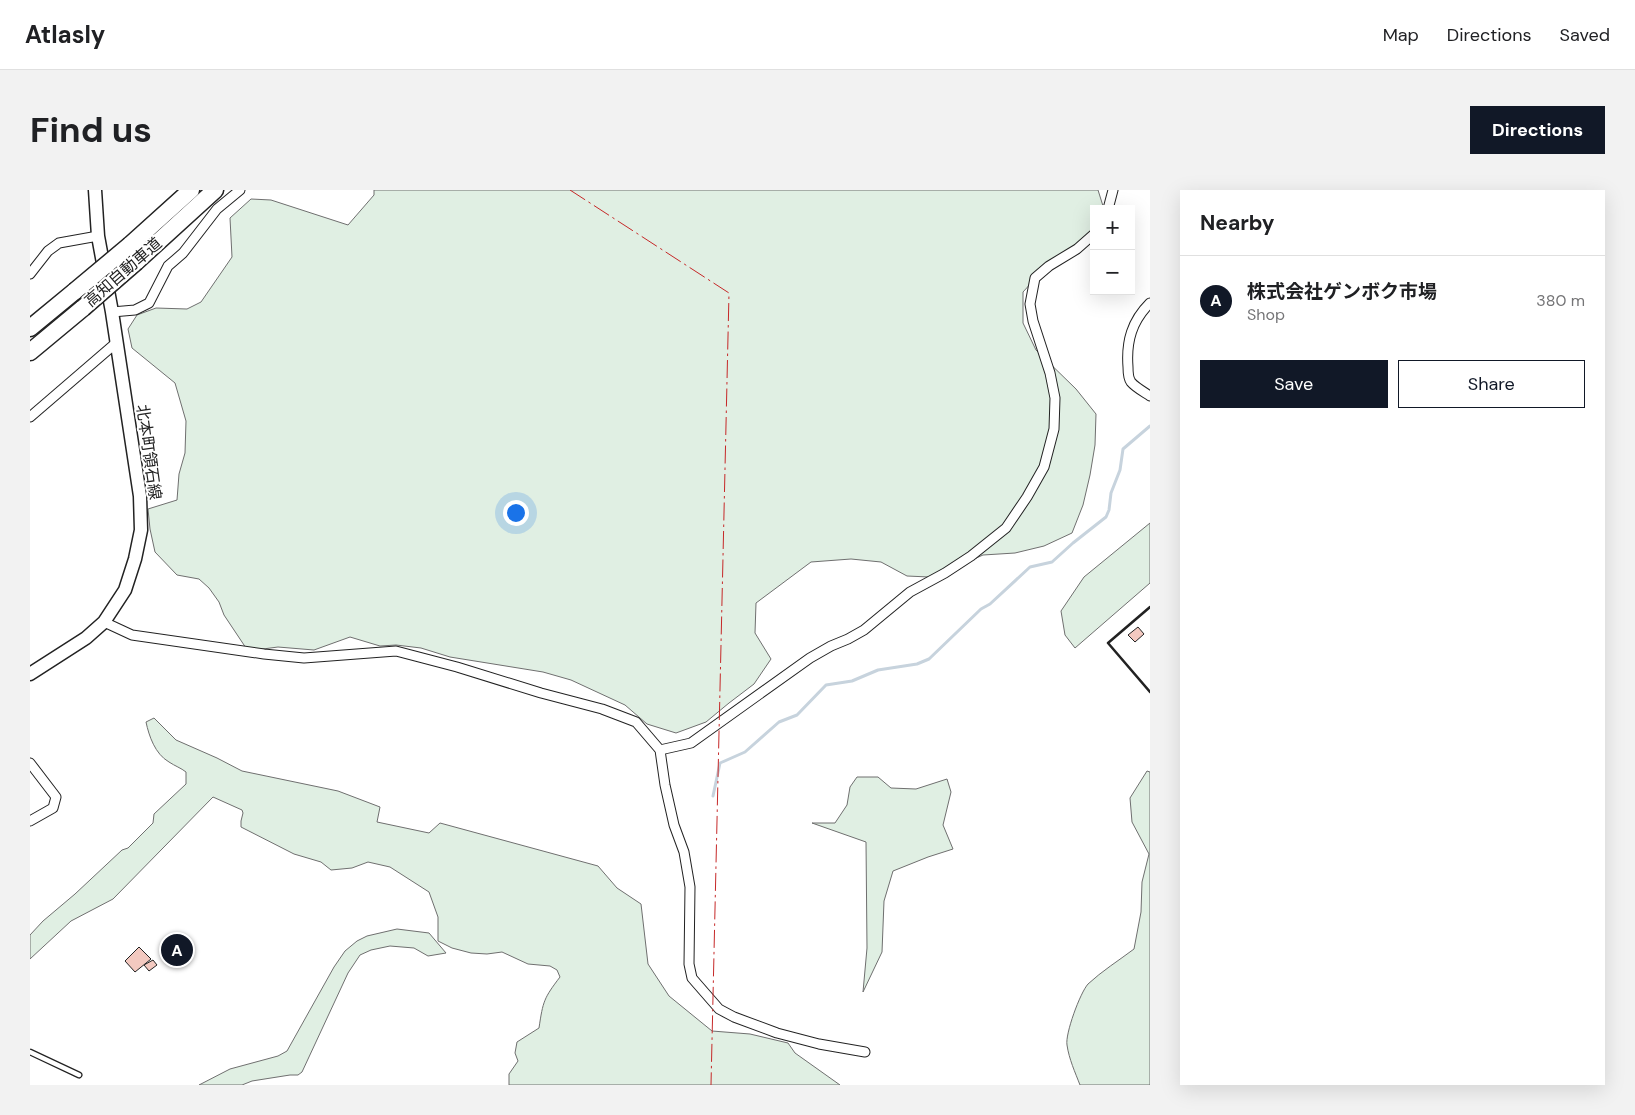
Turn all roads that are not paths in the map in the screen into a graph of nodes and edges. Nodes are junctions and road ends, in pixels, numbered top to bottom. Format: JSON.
{"nodes":[{"id":1,"x":95,"y":190,"type":"edge"},
{"id":2,"x":191,"y":190,"type":"edge"},
{"id":3,"x":215,"y":190,"type":"edge"},
{"id":4,"x":240,"y":190,"type":"edge"},
{"id":5,"x":1113,"y":190,"type":"edge"},
{"id":6,"x":1109,"y":205,"type":"edge"},
{"id":7,"x":98,"y":236,"type":"junction"},
{"id":8,"x":1090,"y":238,"type":"edge"},
{"id":9,"x":30,"y":274,"type":"edge"},
{"id":10,"x":1150,"y":303,"type":"edge"},
{"id":11,"x":112,"y":312,"type":"junction"},
{"id":12,"x":30,"y":328,"type":"edge"},
{"id":13,"x":116,"y":343,"type":"junction"},
{"id":14,"x":30,"y":352,"type":"edge"},
{"id":15,"x":1150,"y":396,"type":"edge"},
{"id":16,"x":30,"y":417,"type":"edge"},
{"id":17,"x":104,"y":622,"type":"junction"},
{"id":18,"x":30,"y":674,"type":"edge"},
{"id":19,"x":660,"y":750,"type":"junction"},
{"id":20,"x":30,"y":763,"type":"edge"},
{"id":21,"x":30,"y":821,"type":"edge"},
{"id":22,"x":30,"y":1052,"type":"edge"},
{"id":23,"x":866,"y":1052,"type":"dead end"},
{"id":24,"x":79,"y":1075,"type":"dead end"}],
"edges":[{"from":1,"to":7,"type":"main road","name":"北本町領石線"},
{"from":2,"to":12,"type":"highway","name":"高知自動車道","bridge":true},
{"from":3,"to":14,"type":"highway","name":"高知自動車道","bridge":true},
{"from":4,"to":11,"type":"street"},
{"from":5,"to":6,"type":"street"},
{"from":7,"to":9,"type":"street"},
{"from":7,"to":11,"type":"main road","name":"北本町領石線"},
{"from":8,"to":19,"type":"street"},
{"from":10,"to":15,"type":"street"},
{"from":11,"to":13,"type":"main road","name":"北本町領石線"},
{"from":13,"to":16,"type":"street"},
{"from":13,"to":17,"type":"main road","name":"北本町領石線"},
{"from":17,"to":18,"type":"main road","name":"北本町領石線"},
{"from":17,"to":19,"type":"street"},
{"from":19,"to":23,"type":"street"},
{"from":20,"to":21,"type":"street"},
{"from":22,"to":24,"type":"lane"}]}
